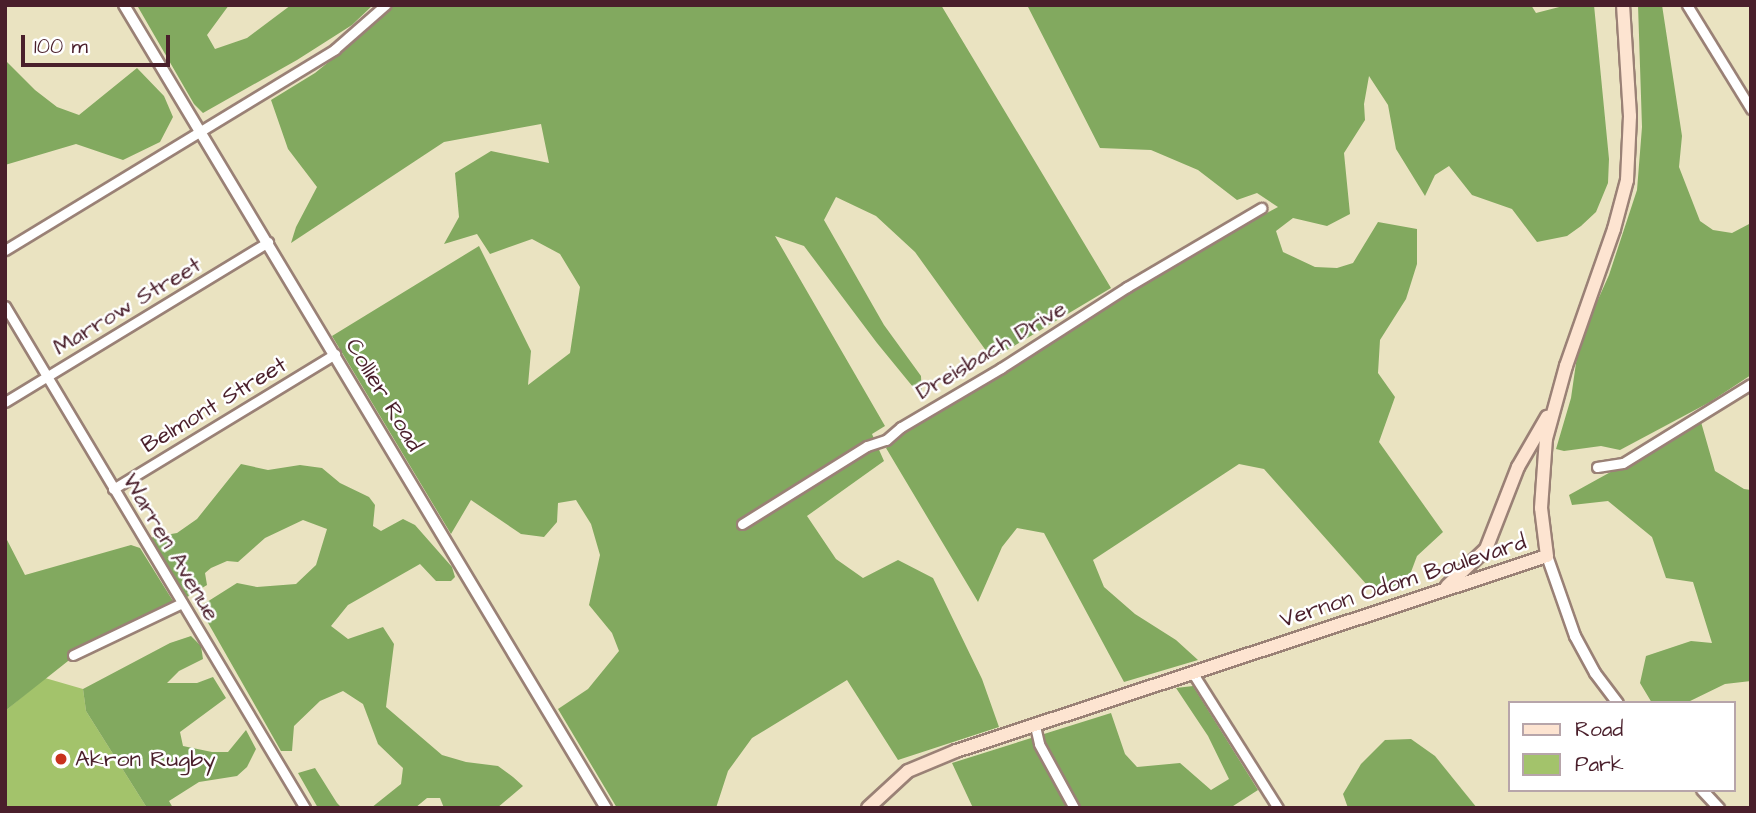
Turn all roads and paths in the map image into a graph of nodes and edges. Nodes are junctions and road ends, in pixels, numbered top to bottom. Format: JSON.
{"nodes":[{"id":1,"x":124,"y":5,"type":"edge"},
{"id":2,"x":385,"y":5,"type":"edge"},
{"id":3,"x":1623,"y":5,"type":"edge"},
{"id":4,"x":1687,"y":5,"type":"edge"},
{"id":5,"x":1751,"y":109,"type":"edge"},
{"id":6,"x":201,"y":132,"type":"junction"},
{"id":7,"x":1261,"y":208,"type":"dead end"},
{"id":8,"x":268,"y":242,"type":"junction"},
{"id":9,"x":5,"y":250,"type":"edge"},
{"id":10,"x":5,"y":306,"type":"edge"},
{"id":11,"x":335,"y":354,"type":"junction"},
{"id":12,"x":46,"y":378,"type":"junction"},
{"id":13,"x":1751,"y":384,"type":"edge"},
{"id":14,"x":5,"y":402,"type":"edge"},
{"id":15,"x":1553,"y":407,"type":"junction"},
{"id":16,"x":1597,"y":467,"type":"dead end"},
{"id":17,"x":113,"y":489,"type":"junction"},
{"id":18,"x":742,"y":524,"type":"dead end"},
{"id":19,"x":1547,"y":556,"type":"junction"},
{"id":20,"x":1442,"y":590,"type":"junction"},
{"id":21,"x":182,"y":603,"type":"junction"},
{"id":22,"x":73,"y":655,"type":"dead end"},
{"id":23,"x":1192,"y":672,"type":"junction"},
{"id":24,"x":1616,"y":701,"type":"edge"},
{"id":25,"x":1035,"y":726,"type":"junction"},
{"id":26,"x":1704,"y":792,"type":"edge"},
{"id":27,"x":305,"y":808,"type":"edge"},
{"id":28,"x":606,"y":808,"type":"edge"},
{"id":29,"x":868,"y":808,"type":"edge"},
{"id":30,"x":1074,"y":808,"type":"edge"},
{"id":31,"x":1278,"y":808,"type":"edge"},
{"id":32,"x":1718,"y":808,"type":"edge"}],
"edges":[{"from":1,"to":6,"type":"street","name":"Collier Road"},
{"from":2,"to":6,"type":"street"},
{"from":3,"to":15,"type":"main road","name":"Vernon Odom Boulevard"},
{"from":4,"to":5,"type":"street"},
{"from":6,"to":8,"type":"street","name":"Collier Road"},
{"from":6,"to":9,"type":"street"},
{"from":7,"to":18,"type":"street","name":"Dreisbach Drive"},
{"from":8,"to":11,"type":"street","name":"Collier Road"},
{"from":8,"to":12,"type":"street","name":"Marrow Street"},
{"from":10,"to":12,"type":"street","name":"Warren Avenue"},
{"from":11,"to":17,"type":"street","name":"Belmont Street"},
{"from":11,"to":28,"type":"street","name":"Collier Road"},
{"from":12,"to":14,"type":"street","name":"Marrow Street"},
{"from":12,"to":17,"type":"street","name":"Warren Avenue"},
{"from":13,"to":16,"type":"street"},
{"from":15,"to":19,"type":"main road","name":"Vernon Odom Boulevard"},
{"from":15,"to":20,"type":"main road"},
{"from":17,"to":21,"type":"street","name":"Warren Avenue"},
{"from":19,"to":20,"type":"main road","name":"Vernon Odom Boulevard"},
{"from":19,"to":24,"type":"street"},
{"from":20,"to":23,"type":"main road","name":"Vernon Odom Boulevard"},
{"from":21,"to":22,"type":"street"},
{"from":21,"to":27,"type":"street","name":"Warren Avenue"},
{"from":23,"to":25,"type":"main road","name":"Vernon Odom Boulevard"},
{"from":23,"to":31,"type":"street"},
{"from":25,"to":29,"type":"main road","name":"Vernon Odom Boulevard"},
{"from":25,"to":30,"type":"street"},
{"from":26,"to":32,"type":"street"}]}
